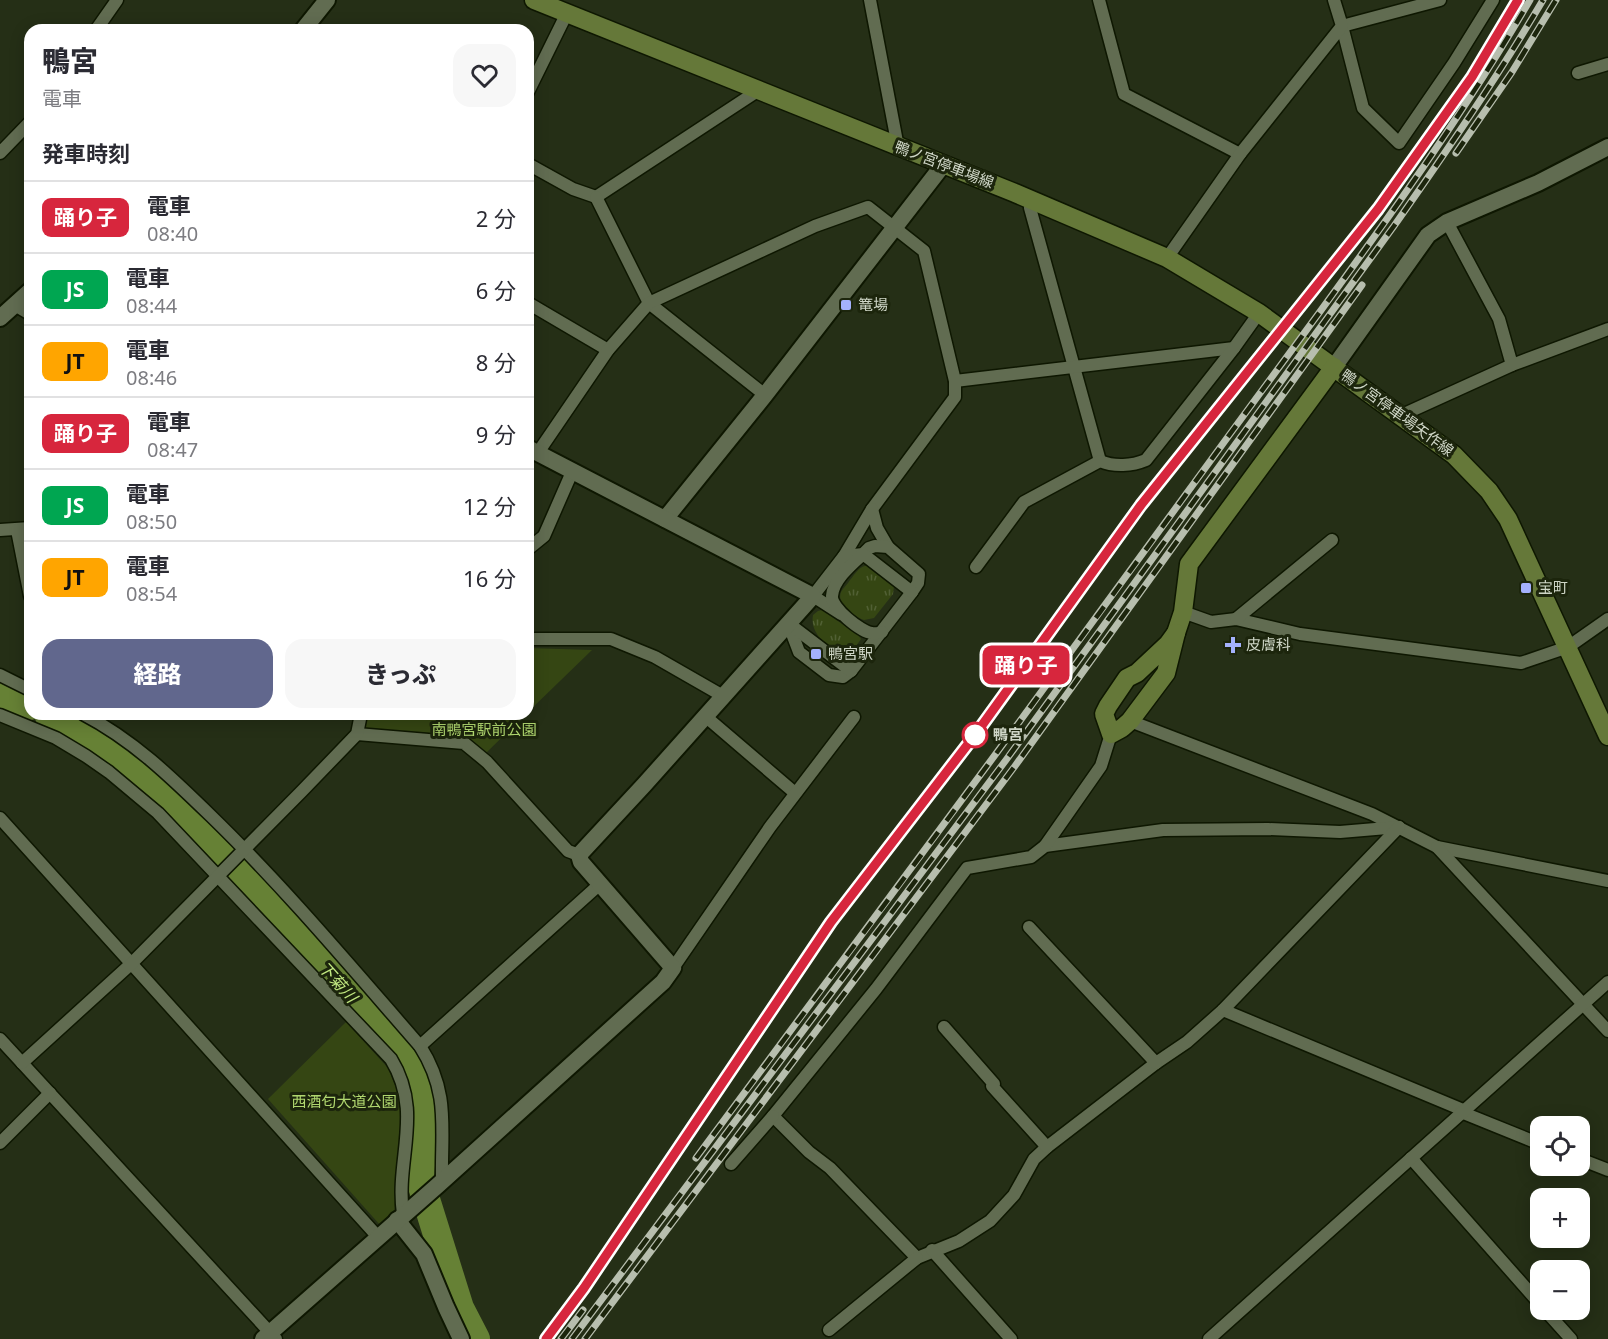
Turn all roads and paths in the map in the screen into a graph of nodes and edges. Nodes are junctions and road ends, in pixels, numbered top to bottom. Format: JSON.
{"nodes":[{"id":1,"x":117,"y":0,"type":"edge"},
{"id":2,"x":327,"y":0,"type":"edge"},
{"id":3,"x":870,"y":0,"type":"edge"},
{"id":4,"x":1099,"y":0,"type":"edge"},
{"id":5,"x":1334,"y":0,"type":"edge"},
{"id":6,"x":1440,"y":0,"type":"edge"},
{"id":7,"x":539,"y":1,"type":"edge"},
{"id":8,"x":1488,"y":2,"type":"edge"},
{"id":9,"x":567,"y":13,"type":"junction"},
{"id":10,"x":100,"y":24,"type":"edge"},
{"id":11,"x":308,"y":24,"type":"edge"},
{"id":12,"x":1342,"y":26,"type":"junction"},
{"id":13,"x":1608,"y":64,"type":"edge"},
{"id":14,"x":1578,"y":73,"type":"dead end"},
{"id":15,"x":534,"y":80,"type":"edge"},
{"id":16,"x":759,"y":90,"type":"junction"},
{"id":17,"x":24,"y":128,"type":"edge"},
{"id":18,"x":898,"y":147,"type":"junction"},
{"id":19,"x":1608,"y":147,"type":"edge"},
{"id":20,"x":0,"y":153,"type":"edge"},
{"id":21,"x":1240,"y":154,"type":"junction"},
{"id":22,"x":943,"y":165,"type":"junction"},
{"id":23,"x":534,"y":167,"type":"edge"},
{"id":24,"x":596,"y":197,"type":"junction"},
{"id":25,"x":1035,"y":202,"type":"junction"},
{"id":26,"x":1447,"y":222,"type":"junction"},
{"id":27,"x":895,"y":230,"type":"junction"},
{"id":28,"x":1167,"y":258,"type":"junction"},
{"id":29,"x":24,"y":296,"type":"edge"},
{"id":30,"x":649,"y":303,"type":"junction"},
{"id":31,"x":15,"y":304,"type":"junction"},
{"id":32,"x":534,"y":306,"type":"edge"},
{"id":33,"x":24,"y":310,"type":"edge"},
{"id":34,"x":1259,"y":313,"type":"junction"},
{"id":35,"x":0,"y":318,"type":"edge"},
{"id":36,"x":1608,"y":329,"type":"edge"},
{"id":37,"x":1234,"y":348,"type":"junction"},
{"id":38,"x":609,"y":350,"type":"junction"},
{"id":39,"x":1512,"y":365,"type":"junction"},
{"id":40,"x":1072,"y":366,"type":"junction"},
{"id":41,"x":1334,"y":367,"type":"junction"},
{"id":42,"x":955,"y":381,"type":"junction"},
{"id":43,"x":765,"y":395,"type":"junction"},
{"id":44,"x":1402,"y":415,"type":"junction"},
{"id":45,"x":534,"y":450,"type":"edge"},
{"id":46,"x":534,"y":452,"type":"edge"},
{"id":47,"x":1100,"y":461,"type":"junction"},
{"id":48,"x":572,"y":472,"type":"junction"},
{"id":49,"x":872,"y":509,"type":"junction"},
{"id":50,"x":665,"y":519,"type":"junction"},
{"id":51,"x":24,"y":529,"type":"edge"},
{"id":52,"x":0,"y":530,"type":"edge"},
{"id":53,"x":17,"y":530,"type":"junction"},
{"id":54,"x":1332,"y":540,"type":"dead end"},
{"id":55,"x":534,"y":544,"type":"edge"},
{"id":56,"x":888,"y":547,"type":"junction"},
{"id":57,"x":863,"y":554,"type":"junction"},
{"id":58,"x":844,"y":556,"type":"junction"},
{"id":59,"x":24,"y":566,"type":"edge"},
{"id":60,"x":976,"y":567,"type":"dead end"},
{"id":61,"x":912,"y":592,"type":"junction"},
{"id":62,"x":813,"y":596,"type":"junction"},
{"id":63,"x":1183,"y":612,"type":"junction"},
{"id":64,"x":842,"y":614,"type":"junction"},
{"id":65,"x":1236,"y":619,"type":"junction"},
{"id":66,"x":1608,"y":619,"type":"edge"},
{"id":67,"x":788,"y":623,"type":"junction"},
{"id":68,"x":882,"y":632,"type":"junction"},
{"id":69,"x":1176,"y":633,"type":"junction"},
{"id":70,"x":534,"y":639,"type":"edge"},
{"id":71,"x":1568,"y":647,"type":"junction"},
{"id":72,"x":0,"y":675,"type":"edge"},
{"id":73,"x":24,"y":684,"type":"edge"},
{"id":74,"x":723,"y":696,"type":"junction"},
{"id":75,"x":0,"y":715,"type":"edge"},
{"id":76,"x":705,"y":716,"type":"junction"},
{"id":77,"x":854,"y":717,"type":"dead end"},
{"id":78,"x":93,"y":720,"type":"edge"},
{"id":79,"x":360,"y":720,"type":"edge"},
{"id":80,"x":1130,"y":720,"type":"junction"},
{"id":81,"x":357,"y":734,"type":"junction"},
{"id":82,"x":1111,"y":734,"type":"junction"},
{"id":83,"x":1608,"y":736,"type":"edge"},
{"id":84,"x":795,"y":793,"type":"junction"},
{"id":85,"x":0,"y":818,"type":"edge"},
{"id":86,"x":1399,"y":827,"type":"junction"},
{"id":87,"x":1045,"y":846,"type":"junction"},
{"id":88,"x":1437,"y":847,"type":"junction"},
{"id":89,"x":246,"y":849,"type":"junction"},
{"id":90,"x":579,"y":855,"type":"junction"},
{"id":91,"x":218,"y":876,"type":"junction"},
{"id":92,"x":1608,"y":881,"type":"edge"},
{"id":93,"x":600,"y":884,"type":"junction"},
{"id":94,"x":1029,"y":927,"type":"dead end"},
{"id":95,"x":132,"y":963,"type":"junction"},
{"id":96,"x":673,"y":968,"type":"junction"},
{"id":97,"x":1608,"y":982,"type":"edge"},
{"id":98,"x":1584,"y":1004,"type":"junction"},
{"id":99,"x":1223,"y":1010,"type":"junction"},
{"id":100,"x":944,"y":1027,"type":"dead end"},
{"id":101,"x":1608,"y":1031,"type":"edge"},
{"id":102,"x":0,"y":1039,"type":"edge"},
{"id":103,"x":420,"y":1046,"type":"junction"},
{"id":104,"x":22,"y":1063,"type":"junction"},
{"id":105,"x":1156,"y":1063,"type":"junction"},
{"id":106,"x":50,"y":1093,"type":"junction"},
{"id":107,"x":1462,"y":1111,"type":"junction"},
{"id":108,"x":773,"y":1116,"type":"junction"},
{"id":109,"x":1530,"y":1140,"type":"edge"},
{"id":110,"x":0,"y":1143,"type":"edge"},
{"id":111,"x":1047,"y":1147,"type":"junction"},
{"id":112,"x":1411,"y":1158,"type":"junction"},
{"id":113,"x":1590,"y":1163,"type":"edge"},
{"id":114,"x":731,"y":1164,"type":"dead end"},
{"id":115,"x":1608,"y":1170,"type":"edge"},
{"id":116,"x":440,"y":1183,"type":"junction"},
{"id":117,"x":404,"y":1214,"type":"junction"},
{"id":118,"x":378,"y":1237,"type":"junction"},
{"id":119,"x":932,"y":1250,"type":"junction"},
{"id":120,"x":917,"y":1258,"type":"junction"},
{"id":121,"x":1530,"y":1293,"type":"edge"},
{"id":122,"x":1554,"y":1320,"type":"edge"},
{"id":123,"x":829,"y":1330,"type":"dead end"},
{"id":124,"x":270,"y":1337,"type":"edge"},
{"id":125,"x":461,"y":1339,"type":"edge"},
{"id":126,"x":1011,"y":1339,"type":"edge"},
{"id":127,"x":1209,"y":1339,"type":"edge"},
{"id":128,"x":1571,"y":1339,"type":"edge"}],
"edges":[{"from":1,"to":10,"type":"street"},
{"from":2,"to":11,"type":"street"},
{"from":3,"to":18,"type":"street"},
{"from":4,"to":21,"type":"street"},
{"from":5,"to":12,"type":"street"},
{"from":6,"to":12,"type":"street"},
{"from":7,"to":9,"type":"main road","name":"鴨ノ宮停車場線"},
{"from":8,"to":12,"type":"street"},
{"from":9,"to":15,"type":"street"},
{"from":9,"to":16,"type":"main road","name":"鴨ノ宮停車場線"},
{"from":12,"to":21,"type":"street"},
{"from":13,"to":14,"type":"street"},
{"from":16,"to":18,"type":"main road","name":"鴨ノ宮停車場線"},
{"from":16,"to":24,"type":"street"},
{"from":17,"to":20,"type":"street"},
{"from":18,"to":22,"type":"main road","name":"鴨ノ宮停車場線"},
{"from":19,"to":26,"type":"street"},
{"from":21,"to":28,"type":"street"},
{"from":22,"to":25,"type":"main road","name":"鴨ノ宮停車場線"},
{"from":22,"to":27,"type":"street"},
{"from":23,"to":24,"type":"street"},
{"from":24,"to":30,"type":"street"},
{"from":25,"to":28,"type":"main road","name":"鴨ノ宮停車場線"},
{"from":25,"to":40,"type":"street"},
{"from":26,"to":39,"type":"street"},
{"from":26,"to":41,"type":"street"},
{"from":27,"to":30,"type":"street"},
{"from":27,"to":42,"type":"street"},
{"from":27,"to":43,"type":"street"},
{"from":28,"to":34,"type":"main road","name":"鴨ノ宮停車場線"},
{"from":29,"to":31,"type":"street"},
{"from":30,"to":38,"type":"street"},
{"from":30,"to":43,"type":"street"},
{"from":31,"to":33,"type":"street"},
{"from":31,"to":35,"type":"street"},
{"from":32,"to":38,"type":"street"},
{"from":34,"to":37,"type":"street"},
{"from":34,"to":41,"type":"main road","name":"鴨ノ宮停車場線"},
{"from":36,"to":39,"type":"street"},
{"from":37,"to":40,"type":"street"},
{"from":37,"to":47,"type":"street"},
{"from":38,"to":45,"type":"street"},
{"from":39,"to":44,"type":"street"},
{"from":40,"to":42,"type":"street"},
{"from":40,"to":47,"type":"street"},
{"from":41,"to":44,"type":"main road","name":"鴨ノ宮停車場矢作線"},
{"from":41,"to":63,"type":"main road","name":"鴨ノ宮停車場矢作線"},
{"from":42,"to":49,"type":"street"},
{"from":43,"to":50,"type":"street"},
{"from":44,"to":71,"type":"main road","name":"鴨ノ宮停車場矢作線"},
{"from":46,"to":48,"type":"street"},
{"from":47,"to":60,"type":"street"},
{"from":48,"to":50,"type":"street"},
{"from":48,"to":55,"type":"street"},
{"from":49,"to":56,"type":"street"},
{"from":49,"to":58,"type":"street"},
{"from":50,"to":62,"type":"street"},
{"from":51,"to":53,"type":"street"},
{"from":52,"to":53,"type":"street"},
{"from":53,"to":59,"type":"street"},
{"from":54,"to":65,"type":"street"},
{"from":56,"to":57,"type":"street"},
{"from":56,"to":61,"type":"street"},
{"from":57,"to":58,"type":"street"},
{"from":57,"to":61,"type":"street"},
{"from":57,"to":64,"type":"street"},
{"from":58,"to":62,"type":"street"},
{"from":61,"to":68,"type":"street"},
{"from":62,"to":64,"type":"street"},
{"from":62,"to":67,"type":"street"},
{"from":63,"to":65,"type":"street"},
{"from":63,"to":69,"type":"main road","name":"鴨ノ宮停車場矢作線"},
{"from":64,"to":68,"type":"street"},
{"from":65,"to":71,"type":"street"},
{"from":66,"to":71,"type":"street"},
{"from":67,"to":68,"type":"street"},
{"from":67,"to":74,"type":"street"},
{"from":69,"to":80,"type":"main road","name":"鴨ノ宮停車場矢作線"},
{"from":69,"to":82,"type":"main road","name":"鴨ノ宮停車場矢作線"},
{"from":70,"to":74,"type":"street"},
{"from":71,"to":83,"type":"main road","name":"鴨ノ宮停車場矢作線"},
{"from":72,"to":73,"type":"street"},
{"from":74,"to":76,"type":"street"},
{"from":75,"to":91,"type":"street"},
{"from":76,"to":84,"type":"street"},
{"from":76,"to":90,"type":"street"},
{"from":77,"to":84,"type":"street"},
{"from":78,"to":89,"type":"street"},
{"from":79,"to":81,"type":"street"},
{"from":80,"to":82,"type":"main road","name":"鴨ノ宮停車場矢作線"},
{"from":80,"to":86,"type":"street"},
{"from":81,"to":89,"type":"street"},
{"from":81,"to":90,"type":"street"},
{"from":82,"to":87,"type":"street"},
{"from":84,"to":96,"type":"street"},
{"from":85,"to":95,"type":"street"},
{"from":86,"to":87,"type":"street"},
{"from":86,"to":88,"type":"street"},
{"from":86,"to":99,"type":"street"},
{"from":87,"to":108,"type":"street"},
{"from":88,"to":92,"type":"street"},
{"from":88,"to":98,"type":"street"},
{"from":89,"to":91,"type":"street"},
{"from":89,"to":103,"type":"street"},
{"from":90,"to":93,"type":"street"},
{"from":91,"to":95,"type":"street"},
{"from":91,"to":117,"type":"street"},
{"from":93,"to":96,"type":"street"},
{"from":93,"to":103,"type":"street"},
{"from":94,"to":105,"type":"street"},
{"from":95,"to":104,"type":"street"},
{"from":95,"to":118,"type":"street"},
{"from":96,"to":116,"type":"street"},
{"from":97,"to":98,"type":"street"},
{"from":98,"to":101,"type":"street"},
{"from":98,"to":107,"type":"street"},
{"from":99,"to":105,"type":"street"},
{"from":99,"to":107,"type":"street"},
{"from":100,"to":111,"type":"street"},
{"from":102,"to":104,"type":"street"},
{"from":103,"to":116,"type":"street"},
{"from":104,"to":106,"type":"street"},
{"from":105,"to":111,"type":"street"},
{"from":106,"to":110,"type":"street"},
{"from":106,"to":124,"type":"street"},
{"from":107,"to":109,"type":"street"},
{"from":107,"to":112,"type":"street"},
{"from":108,"to":114,"type":"street"},
{"from":108,"to":120,"type":"street"},
{"from":111,"to":119,"type":"street"},
{"from":112,"to":121,"type":"street"},
{"from":112,"to":127,"type":"street"},
{"from":113,"to":115,"type":"street"},
{"from":116,"to":117,"type":"street"},
{"from":117,"to":118,"type":"street"},
{"from":117,"to":125,"type":"street"},
{"from":118,"to":124,"type":"street"},
{"from":119,"to":120,"type":"street"},
{"from":119,"to":126,"type":"street"},
{"from":120,"to":123,"type":"street"},
{"from":122,"to":128,"type":"street"}]}
